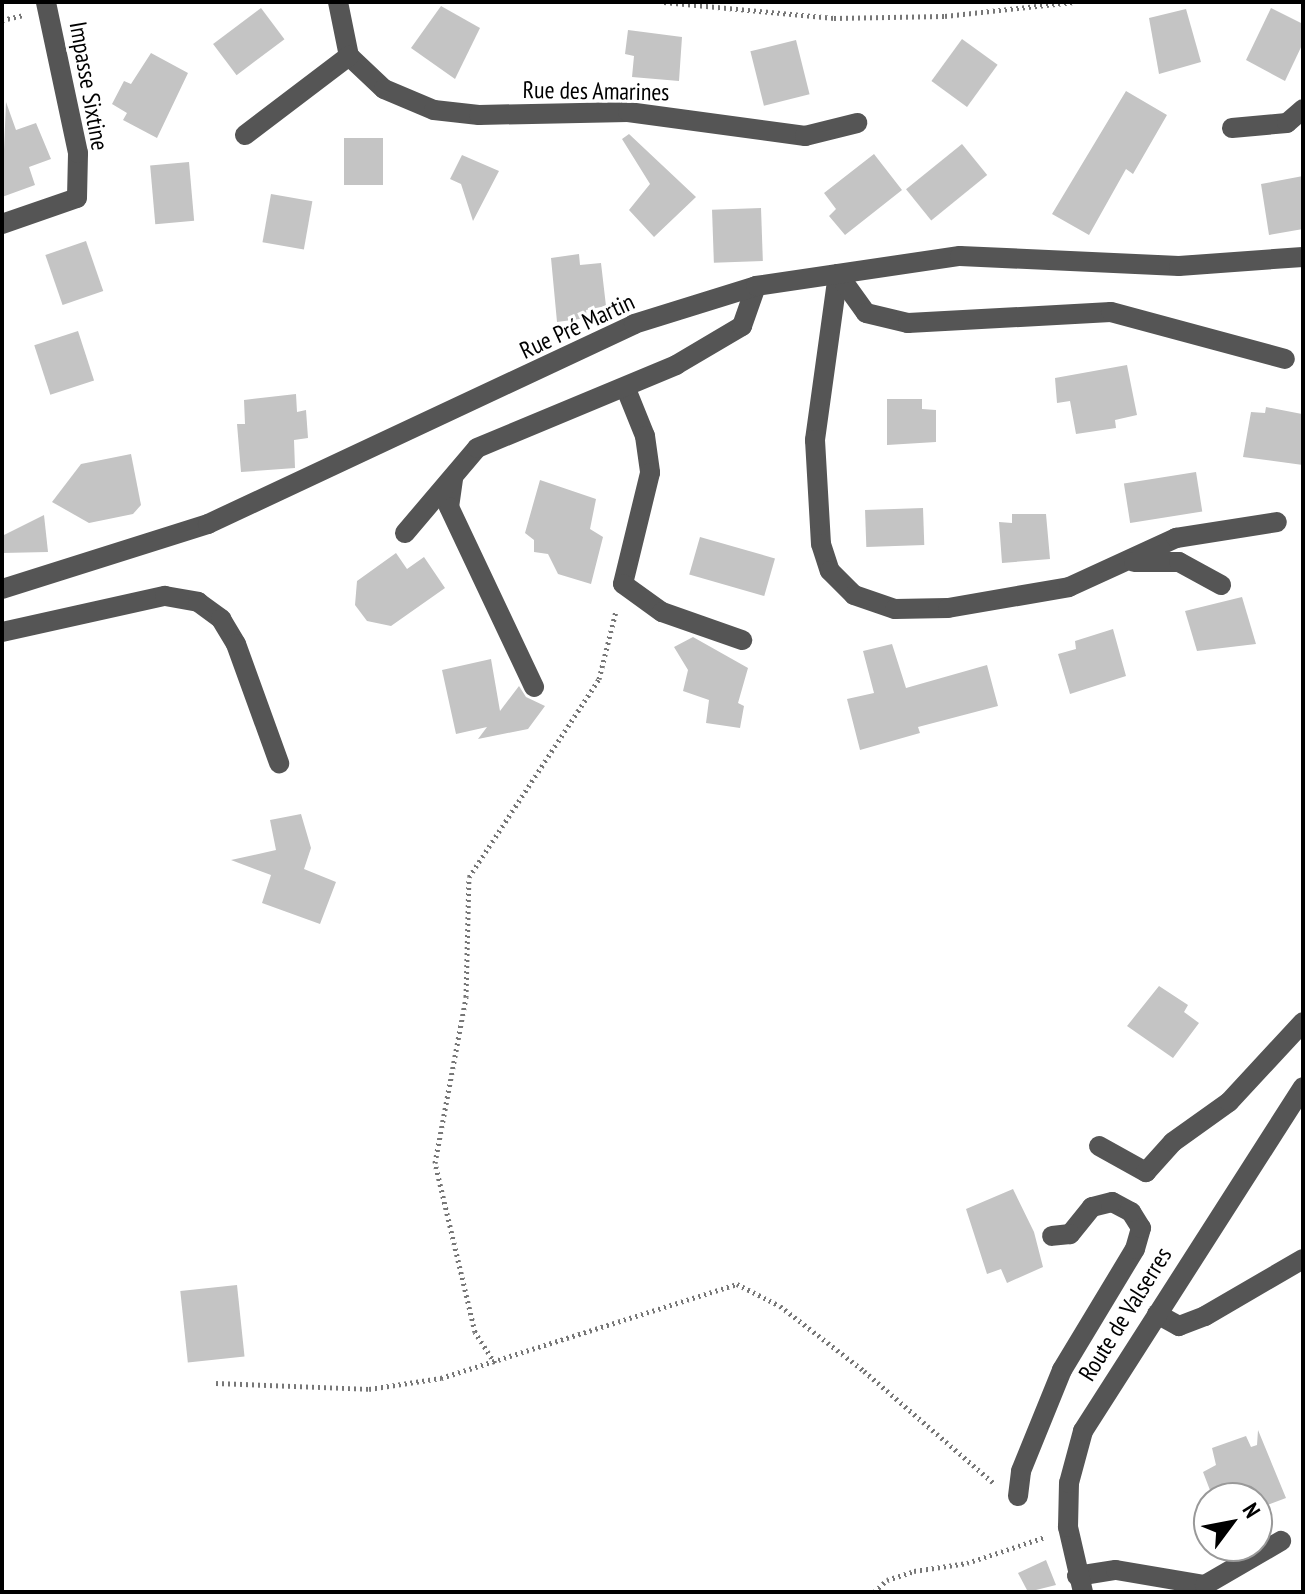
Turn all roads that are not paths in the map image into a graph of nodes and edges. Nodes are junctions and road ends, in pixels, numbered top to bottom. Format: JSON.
{"nodes":[{"id":1,"x":46,"y":2,"type":"edge"},
{"id":2,"x":338,"y":2,"type":"edge"},
{"id":3,"x":349,"y":56,"type":"junction"},
{"id":4,"x":1303,"y":109,"type":"edge"},
{"id":5,"x":857,"y":123,"type":"dead end"},
{"id":6,"x":1232,"y":128,"type":"dead end"},
{"id":7,"x":245,"y":135,"type":"dead end"},
{"id":8,"x":2,"y":224,"type":"edge"},
{"id":9,"x":1300,"y":259,"type":"edge"},
{"id":10,"x":838,"y":274,"type":"junction"},
{"id":11,"x":756,"y":286,"type":"junction"},
{"id":12,"x":1285,"y":359,"type":"dead end"},
{"id":13,"x":626,"y":389,"type":"junction"},
{"id":14,"x":453,"y":479,"type":"junction"},
{"id":15,"x":1277,"y":522,"type":"dead end"},
{"id":16,"x":405,"y":533,"type":"dead end"},
{"id":17,"x":1130,"y":562,"type":"junction"},
{"id":18,"x":1221,"y":585,"type":"dead end"},
{"id":19,"x":2,"y":589,"type":"edge"},
{"id":20,"x":2,"y":632,"type":"edge"},
{"id":21,"x":742,"y":640,"type":"dead end"},
{"id":22,"x":534,"y":687,"type":"dead end"},
{"id":23,"x":279,"y":763,"type":"dead end"},
{"id":24,"x":1303,"y":1022,"type":"edge"},
{"id":25,"x":1303,"y":1087,"type":"edge"},
{"id":26,"x":1099,"y":1146,"type":"dead end"},
{"id":27,"x":1052,"y":1236,"type":"dead end"},
{"id":28,"x":1303,"y":1259,"type":"edge"},
{"id":29,"x":1157,"y":1314,"type":"junction"},
{"id":30,"x":1018,"y":1496,"type":"road end"},
{"id":31,"x":1281,"y":1541,"type":"dead end"},
{"id":32,"x":1080,"y":1584,"type":"edge"}],
"edges":[{"from":1,"to":8,"type":"street","name":"Impasse Sixtine"},
{"from":2,"to":3,"type":"street"},
{"from":3,"to":5,"type":"street","name":"Rue des Amarines"},
{"from":3,"to":7,"type":"street"},
{"from":4,"to":6,"type":"street"},
{"from":9,"to":10,"type":"street","name":"Rue Pré Martin"},
{"from":10,"to":11,"type":"street","name":"Rue Pré Martin"},
{"from":10,"to":12,"type":"street"},
{"from":10,"to":17,"type":"street"},
{"from":11,"to":13,"type":"street"},
{"from":11,"to":19,"type":"street","name":"Rue Pré Martin"},
{"from":13,"to":14,"type":"street"},
{"from":13,"to":21,"type":"street"},
{"from":14,"to":16,"type":"street"},
{"from":14,"to":22,"type":"street"},
{"from":15,"to":17,"type":"street"},
{"from":17,"to":18,"type":"street"},
{"from":20,"to":23,"type":"street"},
{"from":24,"to":26,"type":"street"},
{"from":25,"to":29,"type":"street","name":"Route de Valserres"},
{"from":27,"to":30,"type":"street"},
{"from":28,"to":29,"type":"street"},
{"from":29,"to":32,"type":"street","name":"Route de Valserres"},
{"from":31,"to":32,"type":"street"}]}
